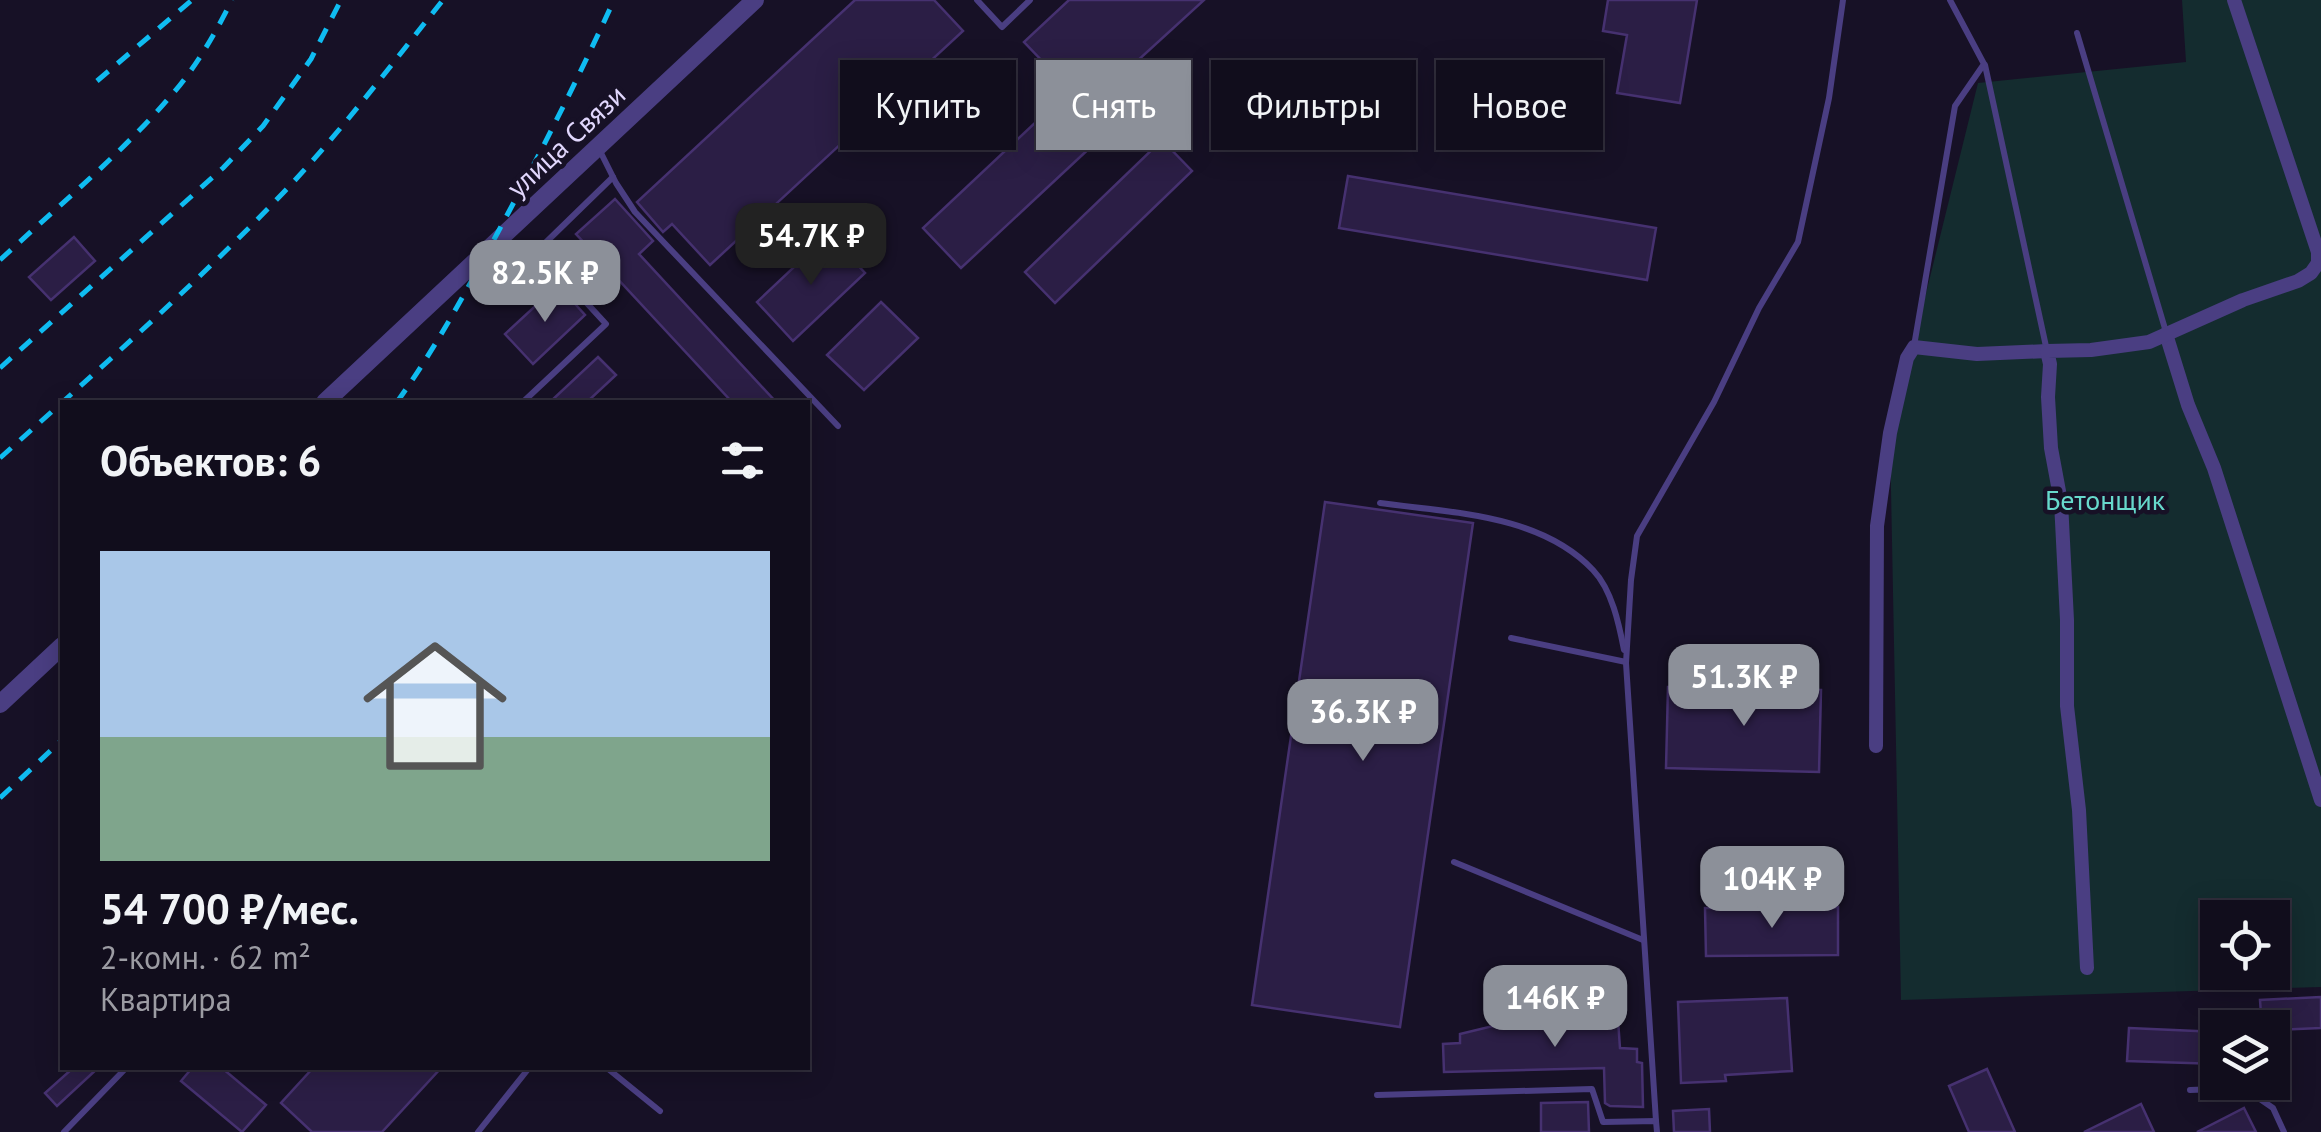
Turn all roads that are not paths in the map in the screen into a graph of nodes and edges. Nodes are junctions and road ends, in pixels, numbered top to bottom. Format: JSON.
{"nodes":[{"id":1,"x":755,"y":0,"type":"edge"},
{"id":2,"x":977,"y":0,"type":"edge"},
{"id":3,"x":1030,"y":0,"type":"edge"},
{"id":4,"x":1842,"y":0,"type":"edge"},
{"id":5,"x":1950,"y":0,"type":"edge"},
{"id":6,"x":2234,"y":0,"type":"edge"},
{"id":7,"x":2078,"y":33,"type":"dead end"},
{"id":8,"x":1984,"y":64,"type":"junction"},
{"id":9,"x":599,"y":148,"type":"junction"},
{"id":10,"x":613,"y":177,"type":"junction"},
{"id":11,"x":2319,"y":268,"type":"edge"},
{"id":12,"x":2166,"y":334,"type":"junction"},
{"id":13,"x":1914,"y":347,"type":"junction"},
{"id":14,"x":2046,"y":351,"type":"junction"},
{"id":15,"x":327,"y":400,"type":"edge"},
{"id":16,"x":525,"y":400,"type":"edge"},
{"id":17,"x":838,"y":426,"type":"dead end"},
{"id":18,"x":1380,"y":504,"type":"dead end"},
{"id":19,"x":1511,"y":638,"type":"dead end"},
{"id":20,"x":60,"y":648,"type":"edge"},
{"id":21,"x":1626,"y":663,"type":"junction"},
{"id":22,"x":0,"y":704,"type":"edge"},
{"id":23,"x":1876,"y":746,"type":"dead end"},
{"id":24,"x":2321,"y":800,"type":"edge"},
{"id":25,"x":1454,"y":862,"type":"dead end"},
{"id":26,"x":1643,"y":940,"type":"junction"},
{"id":27,"x":2088,"y":968,"type":"dead end"},
{"id":28,"x":124,"y":1070,"type":"edge"},
{"id":29,"x":527,"y":1070,"type":"edge"},
{"id":30,"x":609,"y":1070,"type":"edge"},
{"id":31,"x":2190,"y":1090,"type":"dead end"},
{"id":32,"x":1377,"y":1095,"type":"dead end"},
{"id":33,"x":660,"y":1111,"type":"dead end"},
{"id":34,"x":1656,"y":1120,"type":"junction"},
{"id":35,"x":64,"y":1132,"type":"edge"},
{"id":36,"x":478,"y":1132,"type":"edge"},
{"id":37,"x":1657,"y":1132,"type":"edge"},
{"id":38,"x":2284,"y":1132,"type":"edge"}],
"edges":[{"from":1,"to":9,"type":"street","name":"улица Связи"},
{"from":2,"to":3,"type":"lane"},
{"from":4,"to":21,"type":"lane"},
{"from":5,"to":8,"type":"lane"},
{"from":6,"to":11,"type":"street"},
{"from":7,"to":12,"type":"lane"},
{"from":8,"to":13,"type":"lane"},
{"from":8,"to":14,"type":"lane"},
{"from":9,"to":10,"type":"lane"},
{"from":9,"to":15,"type":"street","name":"улица Связи"},
{"from":10,"to":16,"type":"lane"},
{"from":10,"to":17,"type":"lane"},
{"from":11,"to":12,"type":"street"},
{"from":12,"to":14,"type":"street"},
{"from":12,"to":24,"type":"street"},
{"from":13,"to":14,"type":"street"},
{"from":13,"to":23,"type":"street"},
{"from":14,"to":27,"type":"street"},
{"from":18,"to":21,"type":"lane"},
{"from":19,"to":21,"type":"lane"},
{"from":20,"to":22,"type":"street"},
{"from":21,"to":26,"type":"lane"},
{"from":25,"to":26,"type":"lane"},
{"from":26,"to":34,"type":"lane"},
{"from":28,"to":35,"type":"lane"},
{"from":29,"to":36,"type":"lane"},
{"from":30,"to":33,"type":"lane"},
{"from":31,"to":38,"type":"lane"},
{"from":32,"to":34,"type":"lane"},
{"from":34,"to":37,"type":"lane"}]}
